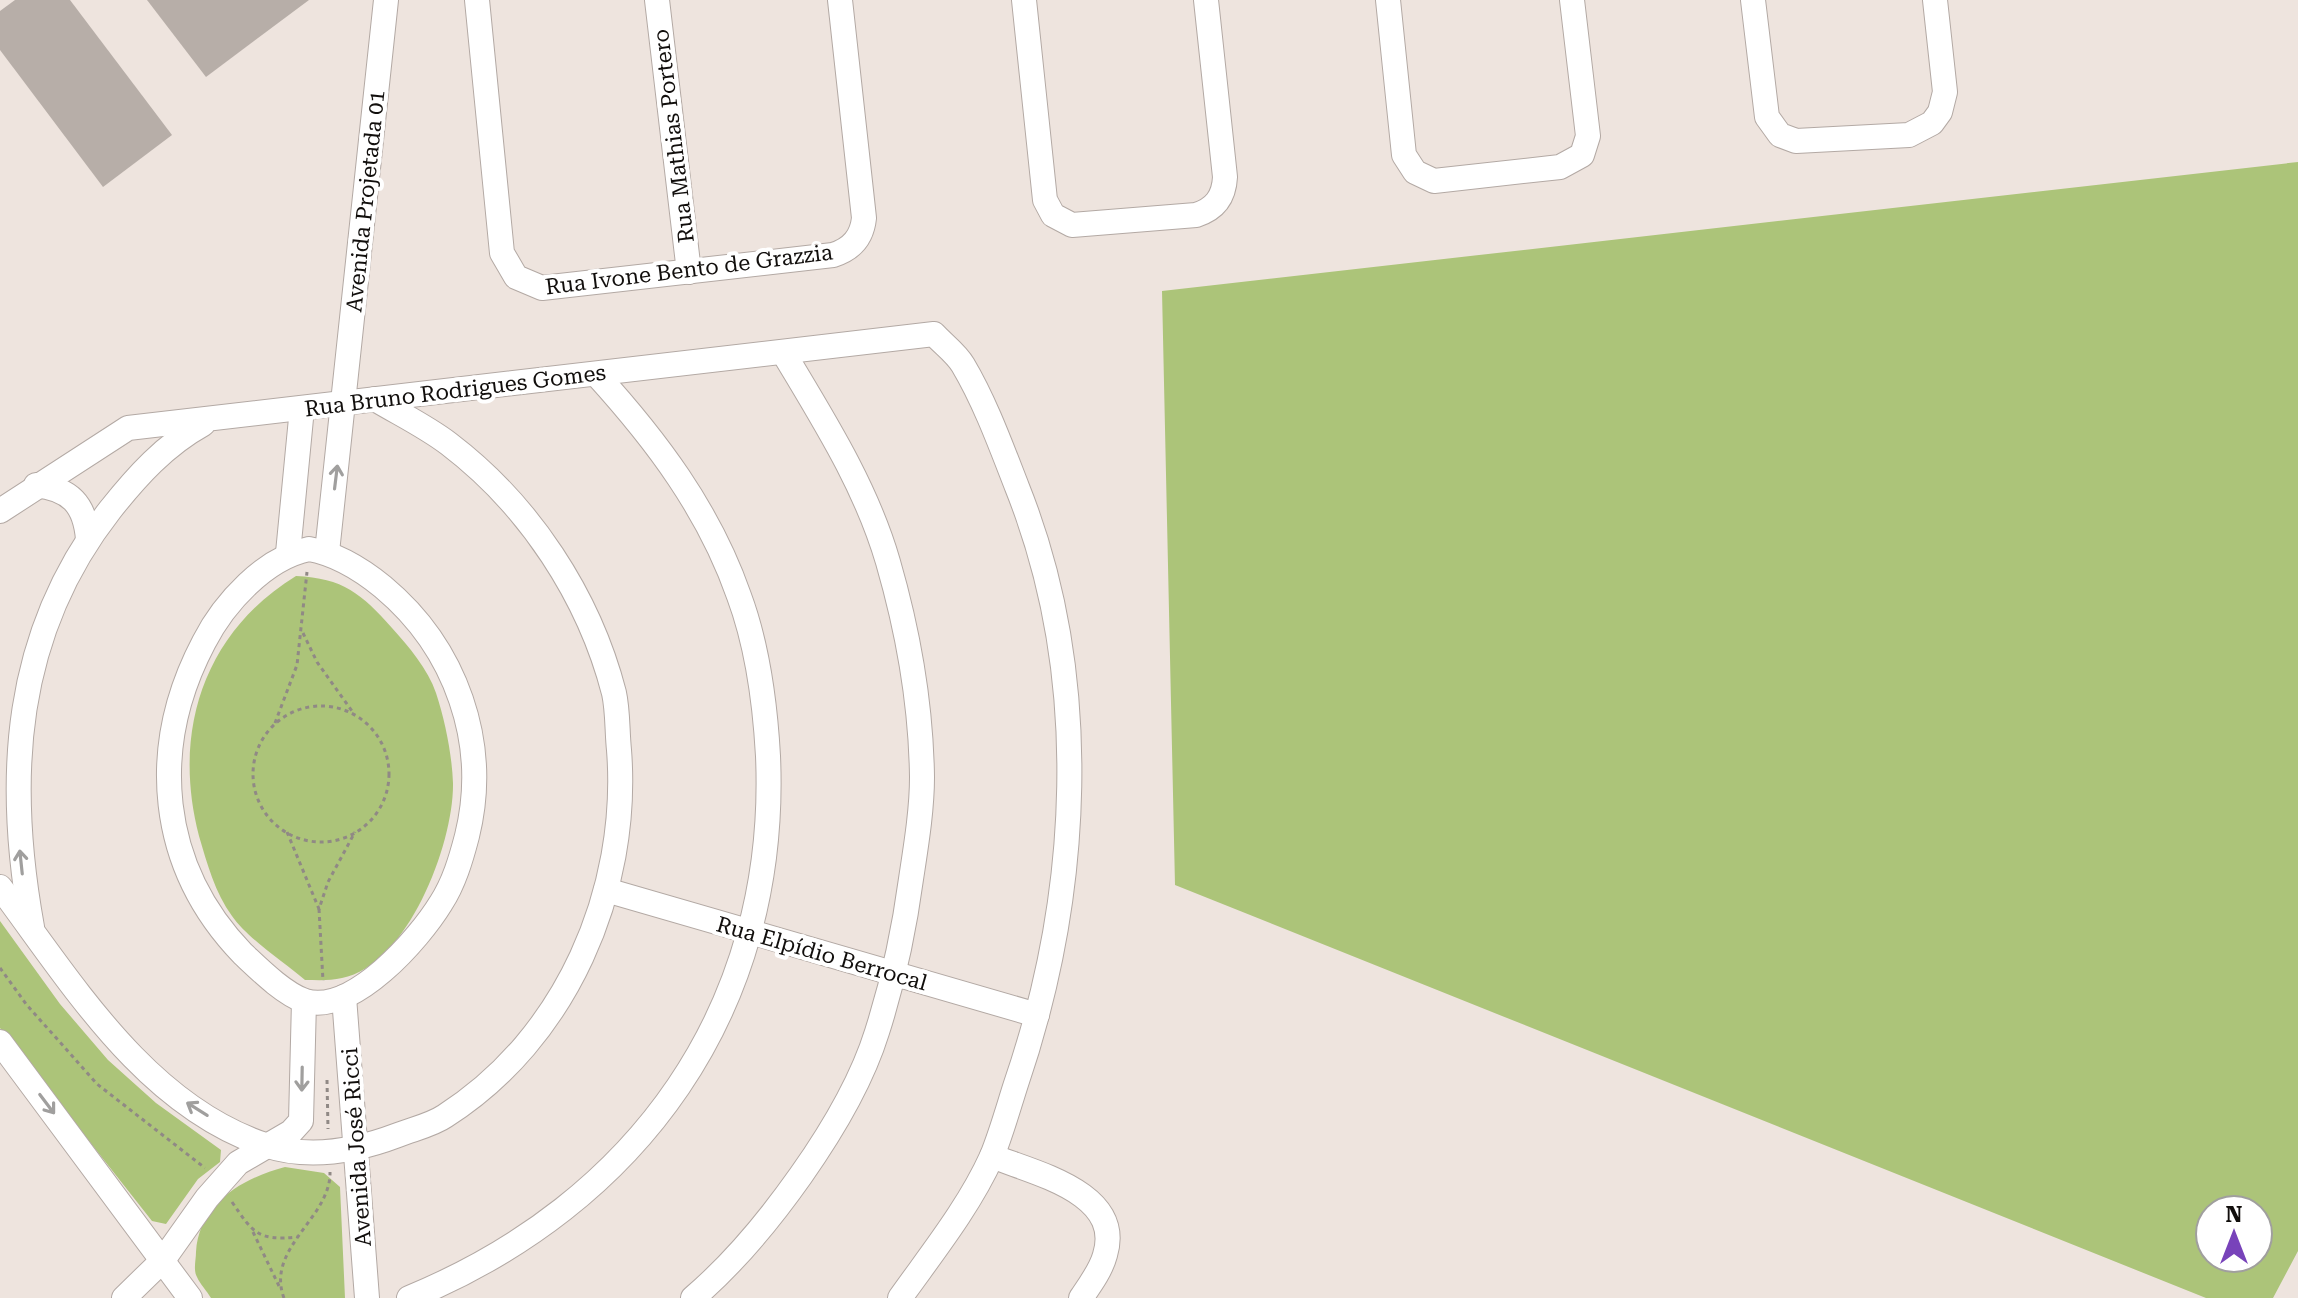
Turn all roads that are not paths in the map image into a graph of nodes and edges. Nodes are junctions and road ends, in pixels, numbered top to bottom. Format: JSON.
{"nodes":[{"id":1,"x":386,"y":0,"type":"edge"},
{"id":2,"x":477,"y":0,"type":"edge"},
{"id":3,"x":657,"y":0,"type":"edge"},
{"id":4,"x":840,"y":0,"type":"edge"},
{"id":5,"x":1024,"y":0,"type":"edge"},
{"id":6,"x":1206,"y":0,"type":"edge"},
{"id":7,"x":1388,"y":0,"type":"edge"},
{"id":8,"x":1572,"y":0,"type":"edge"},
{"id":9,"x":1753,"y":0,"type":"edge"},
{"id":10,"x":1935,"y":0,"type":"edge"},
{"id":11,"x":689,"y":272,"type":"junction"},
{"id":12,"x":783,"y":352,"type":"junction"},
{"id":13,"x":596,"y":374,"type":"junction"},
{"id":14,"x":375,"y":399,"type":"junction"},
{"id":15,"x":344,"y":403,"type":"junction"},
{"id":16,"x":302,"y":408,"type":"junction"},
{"id":17,"x":212,"y":418,"type":"junction"},
{"id":18,"x":36,"y":485,"type":"junction"},
{"id":19,"x":0,"y":511,"type":"edge"},
{"id":20,"x":88,"y":539,"type":"junction"},
{"id":21,"x":327,"y":552,"type":"junction"},
{"id":22,"x":288,"y":553,"type":"junction"},
{"id":23,"x":8,"y":799,"type":"edge"},
{"id":24,"x":0,"y":887,"type":"edge"},
{"id":25,"x":606,"y":890,"type":"junction"},
{"id":26,"x":33,"y":931,"type":"junction"},
{"id":27,"x":750,"y":932,"type":"junction"},
{"id":28,"x":893,"y":973,"type":"junction"},
{"id":29,"x":344,"y":997,"type":"junction"},
{"id":30,"x":304,"y":1001,"type":"junction"},
{"id":31,"x":1037,"y":1015,"type":"junction"},
{"id":32,"x":0,"y":1042,"type":"edge"},
{"id":33,"x":266,"y":1145,"type":"junction"},
{"id":34,"x":356,"y":1151,"type":"junction"},
{"id":35,"x":992,"y":1156,"type":"junction"},
{"id":36,"x":163,"y":1260,"type":"junction"},
{"id":37,"x":124,"y":1298,"type":"edge"},
{"id":38,"x":190,"y":1298,"type":"edge"},
{"id":39,"x":367,"y":1298,"type":"edge"},
{"id":40,"x":409,"y":1298,"type":"edge"},
{"id":41,"x":693,"y":1298,"type":"edge"},
{"id":42,"x":900,"y":1298,"type":"edge"},
{"id":43,"x":1081,"y":1298,"type":"edge"}],
"edges":[{"from":1,"to":15,"type":"street","name":"Avenida Projetada 01"},
{"from":2,"to":11,"type":"street","name":"Rua Ivone Bento de Grazzia"},
{"from":3,"to":11,"type":"street","name":"Rua Mathias Portero"},
{"from":4,"to":11,"type":"street","name":"Rua Ivone Bento de Grazzia"},
{"from":5,"to":6,"type":"street"},
{"from":7,"to":8,"type":"street"},
{"from":9,"to":10,"type":"street"},
{"from":12,"to":13,"type":"street","name":"Rua Bruno Rodrigues Gomes"},
{"from":12,"to":28,"type":"street"},
{"from":12,"to":31,"type":"street","name":"Rua Bruno Rodrigues Gomes"},
{"from":13,"to":14,"type":"street","name":"Rua Bruno Rodrigues Gomes"},
{"from":13,"to":27,"type":"street"},
{"from":14,"to":15,"type":"street","name":"Rua Bruno Rodrigues Gomes"},
{"from":14,"to":25,"type":"street"},
{"from":15,"to":16,"type":"street","name":"Rua Bruno Rodrigues Gomes"},
{"from":21,"to":15,"type":"street","one_way":true},
{"from":16,"to":17,"type":"street","name":"Rua Bruno Rodrigues Gomes"},
{"from":16,"to":22,"type":"street"},
{"from":17,"to":18,"type":"street","name":"Rua Bruno Rodrigues Gomes"},
{"from":17,"to":20,"type":"street"},
{"from":18,"to":19,"type":"street","name":"Rua Bruno Rodrigues Gomes"},
{"from":18,"to":20,"type":"street"},
{"from":20,"to":23,"type":"street"},
{"from":21,"to":22,"type":"street"},
{"from":21,"to":29,"type":"street"},
{"from":22,"to":30,"type":"street"},
{"from":26,"to":23,"type":"street","one_way":true},
{"from":24,"to":26,"type":"street"},
{"from":25,"to":27,"type":"street","name":"Rua Elpídio Berrocal"},
{"from":25,"to":34,"type":"street"},
{"from":33,"to":26,"type":"street","one_way":true},
{"from":27,"to":28,"type":"street","name":"Rua Elpídio Berrocal"},
{"from":27,"to":40,"type":"street"},
{"from":28,"to":31,"type":"street","name":"Rua Elpídio Berrocal"},
{"from":28,"to":41,"type":"street"},
{"from":29,"to":30,"type":"street"},
{"from":29,"to":34,"type":"street","name":"Avenida José Ricci"},
{"from":30,"to":33,"type":"street","name":"Avenida José Ricci","one_way":true},
{"from":31,"to":35,"type":"street"},
{"from":32,"to":36,"type":"street","one_way":true},
{"from":33,"to":34,"type":"street"},
{"from":33,"to":36,"type":"street","name":"Avenida José Ricci"},
{"from":34,"to":39,"type":"street","name":"Avenida José Ricci"},
{"from":35,"to":42,"type":"street"},
{"from":35,"to":43,"type":"street"},
{"from":36,"to":37,"type":"street","name":"Avenida José Ricci"},
{"from":36,"to":38,"type":"street"}]}
